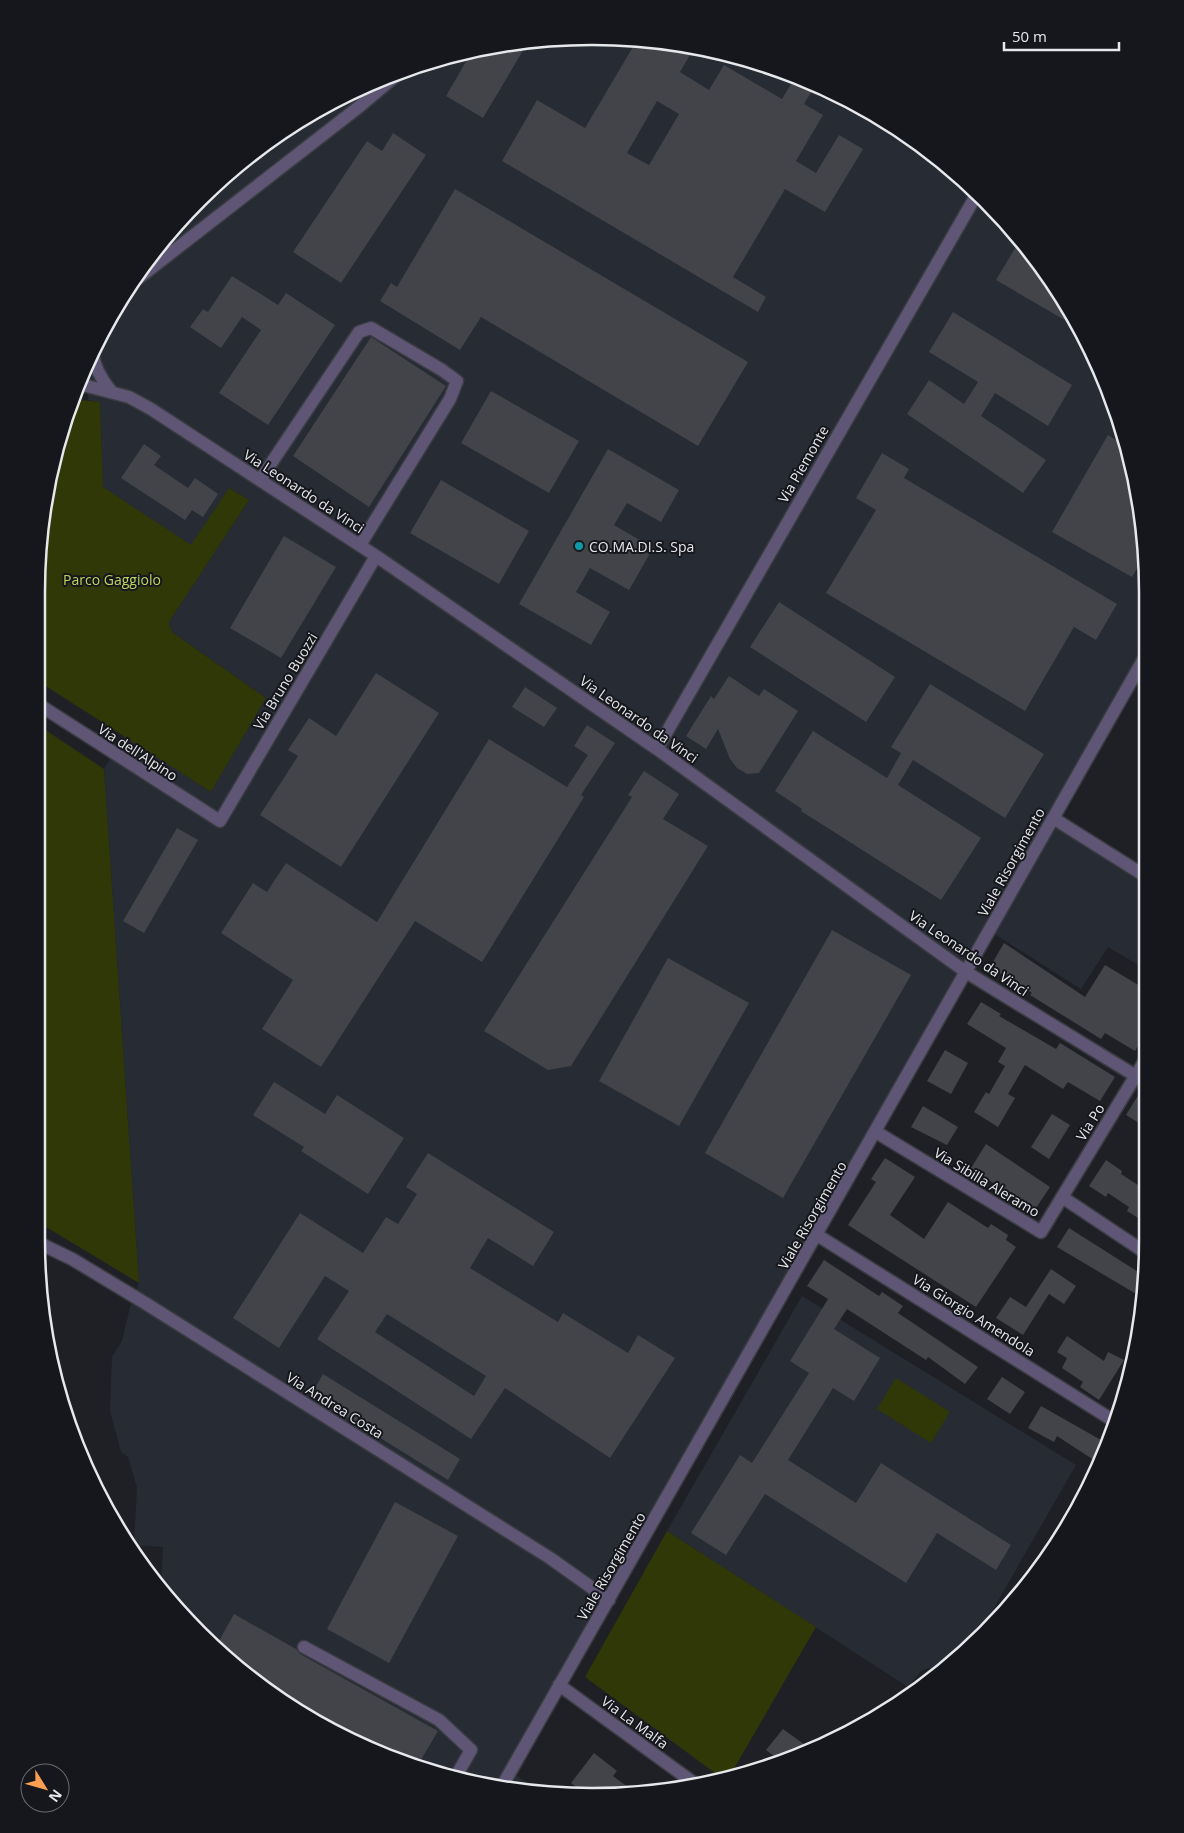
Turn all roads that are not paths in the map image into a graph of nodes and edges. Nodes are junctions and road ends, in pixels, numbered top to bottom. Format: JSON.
{"nodes":[{"id":1,"x":382,"y":87,"type":"edge"},
{"id":2,"x":974,"y":200,"type":"edge"},
{"id":3,"x":151,"y":268,"type":"edge"},
{"id":4,"x":95,"y":365,"type":"edge"},
{"id":5,"x":86,"y":386,"type":"edge"},
{"id":6,"x":111,"y":391,"type":"junction"},
{"id":7,"x":260,"y":480,"type":"junction"},
{"id":8,"x":360,"y":545,"type":"junction"},
{"id":9,"x":376,"y":556,"type":"junction"},
{"id":10,"x":1139,"y":667,"type":"edge"},
{"id":11,"x":45,"y":709,"type":"edge"},
{"id":12,"x":657,"y":749,"type":"junction"},
{"id":13,"x":1053,"y":818,"type":"junction"},
{"id":14,"x":220,"y":821,"type":"joint"},
{"id":15,"x":1139,"y":872,"type":"edge"},
{"id":16,"x":966,"y":972,"type":"junction"},
{"id":17,"x":1139,"y":1078,"type":"edge"},
{"id":18,"x":1139,"y":1081,"type":"edge"},
{"id":19,"x":876,"y":1132,"type":"junction"},
{"id":20,"x":1062,"y":1197,"type":"junction"},
{"id":21,"x":817,"y":1235,"type":"junction"},
{"id":22,"x":45,"y":1246,"type":"edge"},
{"id":23,"x":1139,"y":1248,"type":"edge"},
{"id":24,"x":1110,"y":1418,"type":"edge"},
{"id":25,"x":609,"y":1600,"type":"junction"},
{"id":26,"x":304,"y":1647,"type":"dead end"},
{"id":27,"x":559,"y":1685,"type":"junction"},
{"id":28,"x":459,"y":1771,"type":"edge"},
{"id":29,"x":688,"y":1779,"type":"edge"},
{"id":30,"x":505,"y":1780,"type":"edge"}],
"edges":[{"from":1,"to":3,"type":"street"},
{"from":2,"to":12,"type":"street","name":"Via Piemonte"},
{"from":4,"to":6,"type":"street"},
{"from":5,"to":6,"type":"street","name":"Via Leonardo da Vinci"},
{"from":6,"to":7,"type":"street","name":"Via Leonardo da Vinci"},
{"from":7,"to":8,"type":"street","name":"Via Leonardo da Vinci"},
{"from":7,"to":8,"type":"street"},
{"from":8,"to":9,"type":"street","name":"Via Leonardo da Vinci"},
{"from":9,"to":12,"type":"street","name":"Via Leonardo da Vinci"},
{"from":9,"to":14,"type":"street","name":"Via Bruno Buozzi"},
{"from":10,"to":13,"type":"street","name":"Viale Risorgimento"},
{"from":11,"to":14,"type":"street","name":"Via dell'Alpino"},
{"from":12,"to":16,"type":"street","name":"Via Leonardo da Vinci"},
{"from":13,"to":15,"type":"street"},
{"from":13,"to":16,"type":"street","name":"Viale Risorgimento"},
{"from":16,"to":17,"type":"street","name":"Via Leonardo da Vinci"},
{"from":16,"to":19,"type":"street","name":"Viale Risorgimento"},
{"from":18,"to":20,"type":"street","name":"Via Po"},
{"from":19,"to":20,"type":"street","name":"Via Sibilla Aleramo"},
{"from":19,"to":21,"type":"street","name":"Viale Risorgimento"},
{"from":20,"to":23,"type":"street"},
{"from":21,"to":24,"type":"street","name":"Via Giorgio Amendola"},
{"from":21,"to":25,"type":"street","name":"Viale Risorgimento"},
{"from":22,"to":25,"type":"street","name":"Via Andrea Costa"},
{"from":25,"to":27,"type":"street","name":"Viale Risorgimento"},
{"from":26,"to":28,"type":"street"},
{"from":27,"to":29,"type":"street","name":"Via La Malfa"},
{"from":27,"to":30,"type":"street","name":"Viale Risorgimento"}]}
